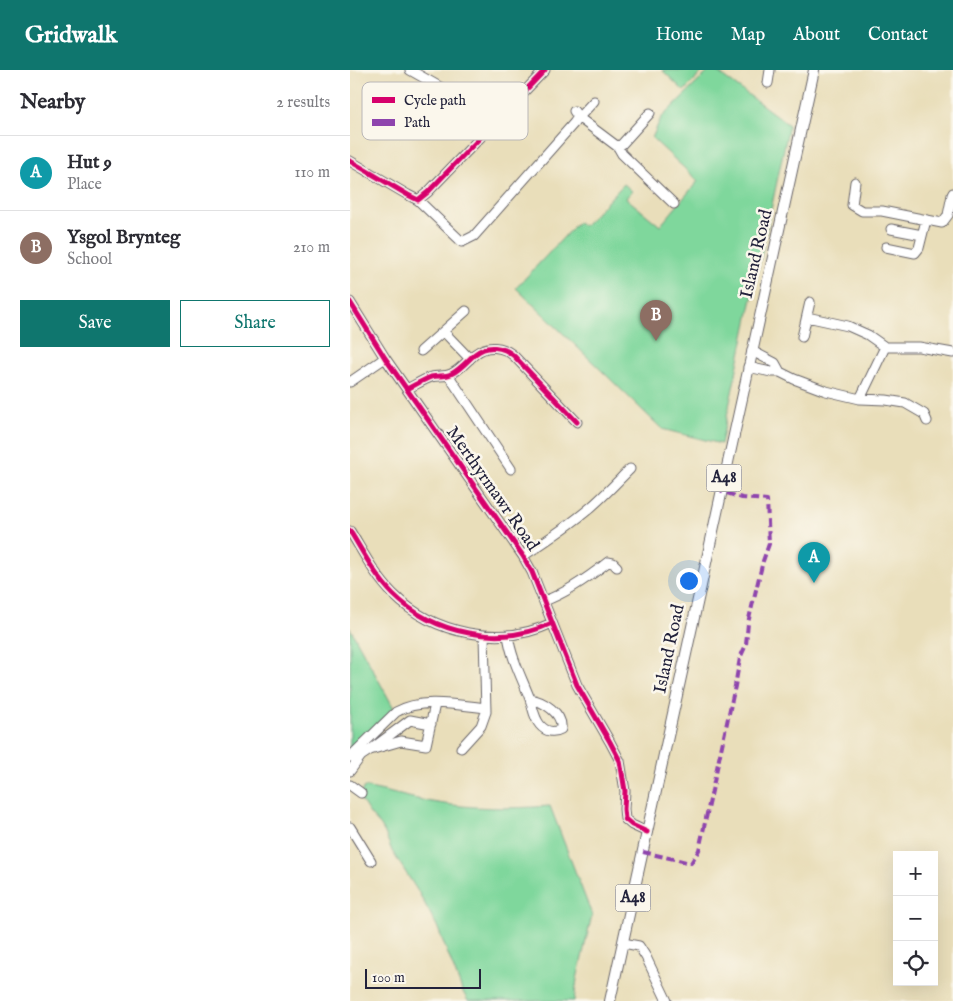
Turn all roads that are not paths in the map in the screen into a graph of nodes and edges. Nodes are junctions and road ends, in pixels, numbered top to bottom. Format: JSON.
{"nodes":[{"id":1,"x":545,"y":70,"type":"edge"},
{"id":2,"x":770,"y":70,"type":"edge"},
{"id":3,"x":814,"y":70,"type":"edge"},
{"id":4,"x":416,"y":72,"type":"edge"},
{"id":5,"x":433,"y":82,"type":"edge"},
{"id":6,"x":768,"y":83,"type":"dead end"},
{"id":7,"x":528,"y":88,"type":"edge"},
{"id":8,"x":594,"y":101,"type":"dead end"},
{"id":9,"x":650,"y":113,"type":"dead end"},
{"id":10,"x":576,"y":114,"type":"junction"},
{"id":11,"x":478,"y":140,"type":"edge"},
{"id":12,"x":618,"y":147,"type":"junction"},
{"id":13,"x":350,"y":161,"type":"edge"},
{"id":14,"x":855,"y":182,"type":"dead end"},
{"id":15,"x":953,"y":193,"type":"edge"},
{"id":16,"x":418,"y":200,"type":"junction"},
{"id":17,"x":674,"y":204,"type":"dead end"},
{"id":18,"x":926,"y":220,"type":"junction"},
{"id":19,"x":891,"y":229,"type":"dead end"},
{"id":20,"x":922,"y":235,"type":"junction"},
{"id":21,"x":886,"y":247,"type":"dead end"},
{"id":22,"x":350,"y":302,"type":"edge"},
{"id":23,"x":810,"y":302,"type":"dead end"},
{"id":24,"x":466,"y":311,"type":"dead end"},
{"id":25,"x":807,"y":317,"type":"junction"},
{"id":26,"x":444,"y":332,"type":"junction"},
{"id":27,"x":802,"y":337,"type":"dead end"},
{"id":28,"x":885,"y":347,"type":"junction"},
{"id":29,"x":752,"y":351,"type":"junction"},
{"id":30,"x":422,"y":352,"type":"dead end"},
{"id":31,"x":953,"y":353,"type":"edge"},
{"id":32,"x":385,"y":358,"type":"junction"},
{"id":33,"x":470,"y":359,"type":"junction"},
{"id":34,"x":748,"y":367,"type":"junction"},
{"id":35,"x":780,"y":372,"type":"junction"},
{"id":36,"x":449,"y":376,"type":"junction"},
{"id":37,"x":350,"y":382,"type":"edge"},
{"id":38,"x":407,"y":390,"type":"junction"},
{"id":39,"x":860,"y":399,"type":"junction"},
{"id":40,"x":926,"y":420,"type":"dead end"},
{"id":41,"x":577,"y":422,"type":"dead end"},
{"id":42,"x":511,"y":469,"type":"dead end"},
{"id":43,"x":630,"y":469,"type":"dead end"},
{"id":44,"x":350,"y":531,"type":"edge"},
{"id":45,"x":523,"y":556,"type":"junction"},
{"id":46,"x":617,"y":567,"type":"dead end"},
{"id":47,"x":544,"y":601,"type":"junction"},
{"id":48,"x":552,"y":623,"type":"junction"},
{"id":49,"x":484,"y":635,"type":"junction"},
{"id":50,"x":508,"y":636,"type":"junction"},
{"id":51,"x":530,"y":699,"type":"dead end"},
{"id":52,"x":434,"y":707,"type":"junction"},
{"id":53,"x":486,"y":708,"type":"junction"},
{"id":54,"x":426,"y":723,"type":"junction"},
{"id":55,"x":462,"y":748,"type":"dead end"},
{"id":56,"x":370,"y":750,"type":"junction"},
{"id":57,"x":350,"y":757,"type":"edge"},
{"id":58,"x":350,"y":771,"type":"edge"},
{"id":59,"x":350,"y":785,"type":"edge"},
{"id":60,"x":361,"y":793,"type":"dead end"},
{"id":61,"x":350,"y":827,"type":"edge"},
{"id":62,"x":647,"y":832,"type":"junction"},
{"id":63,"x":371,"y":860,"type":"dead end"},
{"id":64,"x":623,"y":943,"type":"junction"},
{"id":65,"x":610,"y":1001,"type":"edge"},
{"id":66,"x":666,"y":1001,"type":"edge"}],
"edges":[{"from":1,"to":7,"type":"street"},
{"from":2,"to":6,"type":"street"},
{"from":3,"to":29,"type":"main road","name":"Island Road","number":"A48"},
{"from":4,"to":5,"type":"street"},
{"from":8,"to":10,"type":"street"},
{"from":9,"to":12,"type":"street"},
{"from":10,"to":12,"type":"street"},
{"from":10,"to":16,"type":"street"},
{"from":11,"to":16,"type":"street"},
{"from":12,"to":17,"type":"street"},
{"from":13,"to":16,"type":"street"},
{"from":14,"to":18,"type":"street"},
{"from":15,"to":18,"type":"street"},
{"from":18,"to":20,"type":"street"},
{"from":19,"to":20,"type":"street"},
{"from":20,"to":21,"type":"street"},
{"from":22,"to":32,"type":"street","name":"Merthyrmawr Road"},
{"from":23,"to":25,"type":"street"},
{"from":24,"to":26,"type":"street"},
{"from":25,"to":27,"type":"street"},
{"from":25,"to":28,"type":"street"},
{"from":26,"to":30,"type":"street"},
{"from":26,"to":33,"type":"street"},
{"from":28,"to":31,"type":"street"},
{"from":28,"to":39,"type":"street"},
{"from":29,"to":34,"type":"main road","name":"Island Road","number":"A48"},
{"from":29,"to":35,"type":"street"},
{"from":32,"to":37,"type":"street"},
{"from":32,"to":38,"type":"street","name":"Merthyrmawr Road"},
{"from":33,"to":36,"type":"street"},
{"from":33,"to":41,"type":"street"},
{"from":34,"to":35,"type":"street"},
{"from":34,"to":62,"type":"main road","name":"Island Road","number":"A48"},
{"from":35,"to":39,"type":"street"},
{"from":36,"to":38,"type":"street"},
{"from":36,"to":42,"type":"street"},
{"from":38,"to":45,"type":"street","name":"Merthyrmawr Road"},
{"from":39,"to":40,"type":"street"},
{"from":43,"to":45,"type":"street"},
{"from":44,"to":49,"type":"street"},
{"from":45,"to":47,"type":"street","name":"Merthyrmawr Road"},
{"from":46,"to":47,"type":"street"},
{"from":47,"to":48,"type":"street","name":"Merthyrmawr Road"},
{"from":48,"to":50,"type":"street"},
{"from":48,"to":62,"type":"street","name":"Merthyrmawr Road"},
{"from":49,"to":50,"type":"street"},
{"from":49,"to":53,"type":"street"},
{"from":50,"to":51,"type":"street"},
{"from":52,"to":53,"type":"street"},
{"from":52,"to":54,"type":"street"},
{"from":52,"to":57,"type":"street"},
{"from":53,"to":55,"type":"street"},
{"from":54,"to":56,"type":"street"},
{"from":54,"to":56,"type":"street"},
{"from":56,"to":58,"type":"street"},
{"from":59,"to":60,"type":"street"},
{"from":61,"to":63,"type":"street"},
{"from":62,"to":64,"type":"main road","name":"Island Road","number":"A48"},
{"from":64,"to":65,"type":"main road","name":"Island Road","number":"A48"},
{"from":64,"to":66,"type":"street"}]}
